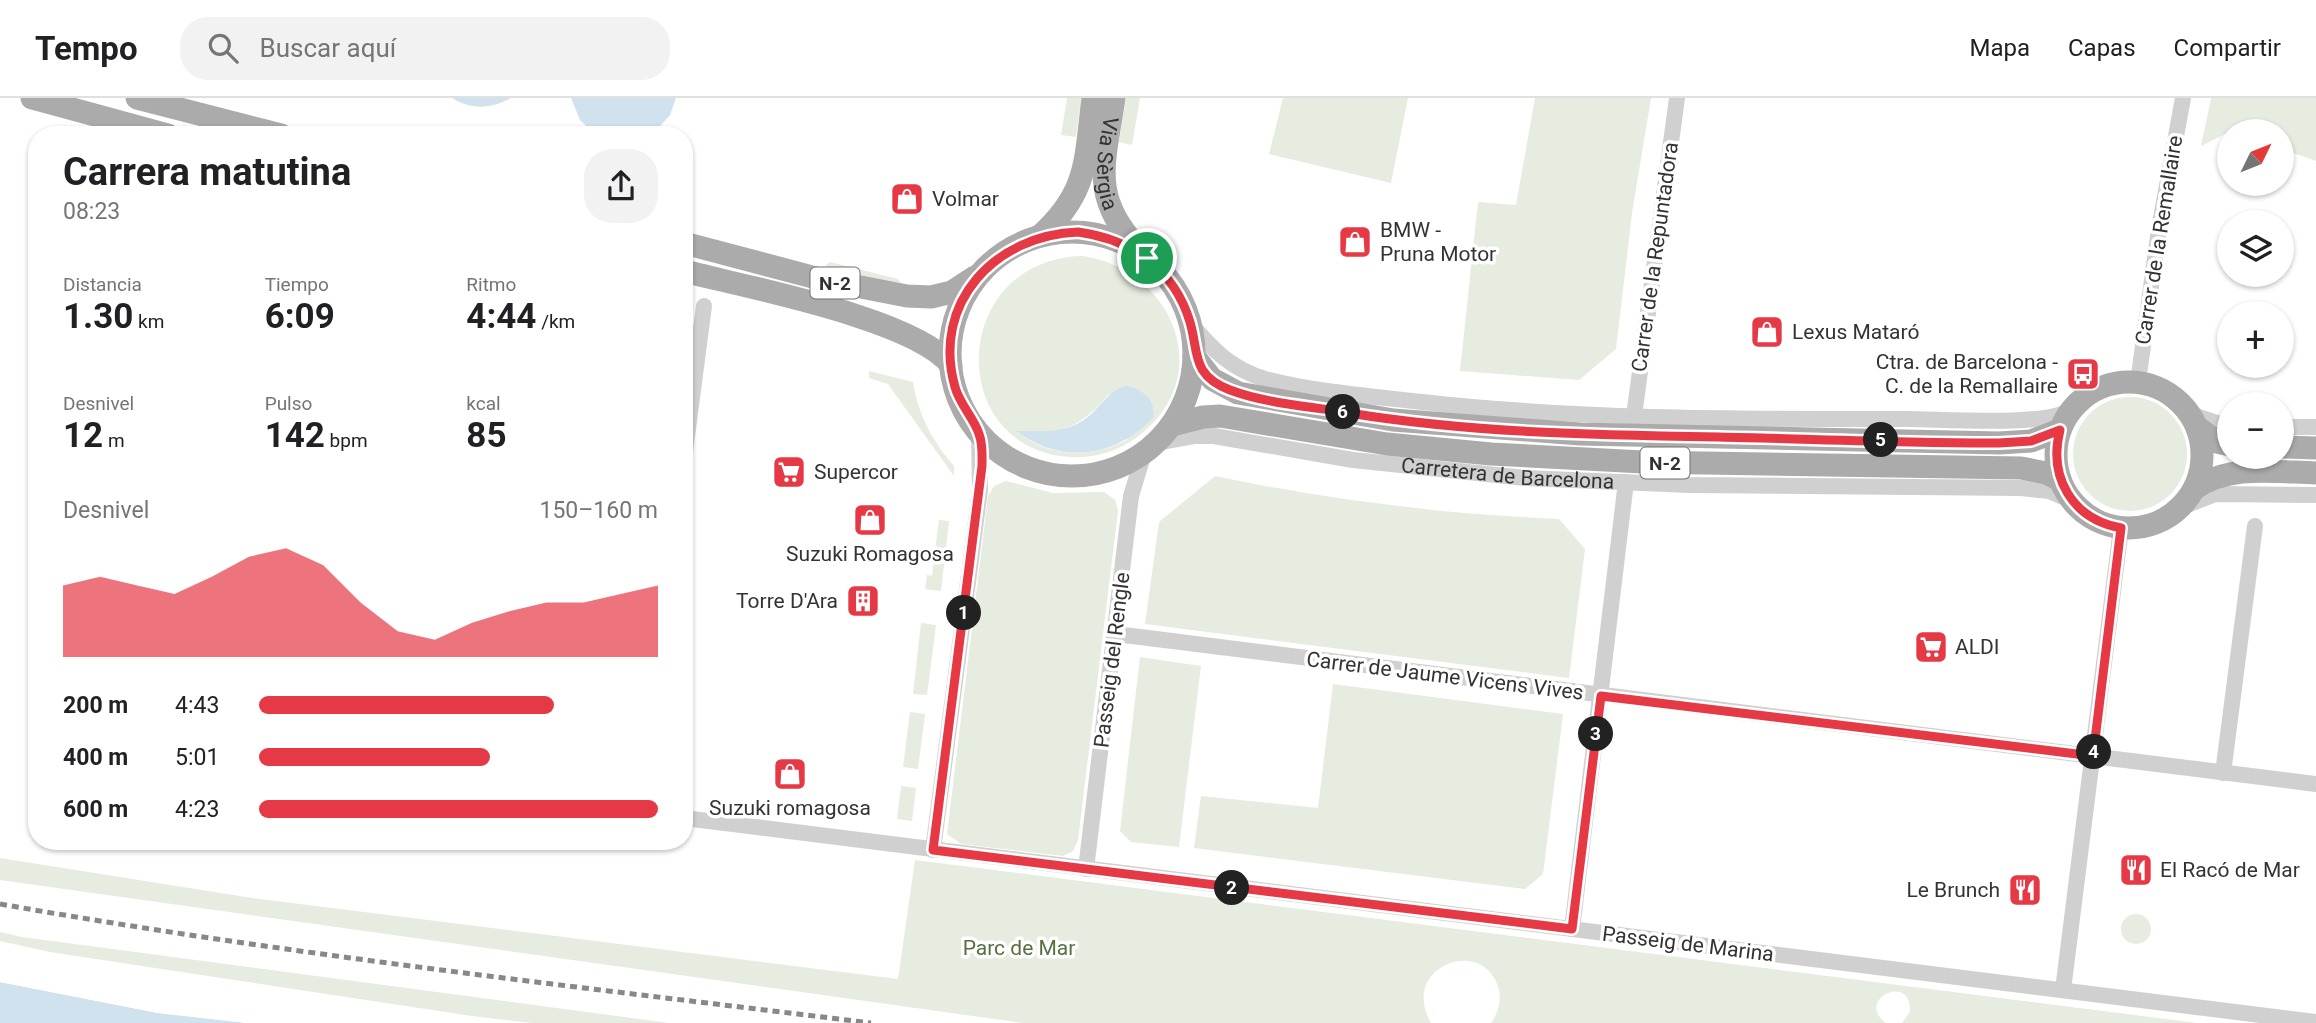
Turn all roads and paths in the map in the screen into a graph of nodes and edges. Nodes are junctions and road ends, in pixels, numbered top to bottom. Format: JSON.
{"nodes":[{"id":1,"x":32,"y":98,"type":"edge"},
{"id":2,"x":137,"y":98,"type":"edge"},
{"id":3,"x":1093,"y":98,"type":"edge"},
{"id":4,"x":1114,"y":98,"type":"edge"},
{"id":5,"x":1677,"y":98,"type":"edge"},
{"id":6,"x":2183,"y":98,"type":"edge"},
{"id":7,"x":135,"y":126,"type":"edge"},
{"id":8,"x":246,"y":126,"type":"edge"},
{"id":9,"x":1040,"y":236,"type":"junction"},
{"id":10,"x":693,"y":245,"type":"edge"},
{"id":11,"x":1147,"y":258,"type":"junction"},
{"id":12,"x":983,"y":271,"type":"junction"},
{"id":13,"x":693,"y":273,"type":"edge"},
{"id":14,"x":705,"y":306,"type":"dead end"},
{"id":15,"x":1190,"y":323,"type":"junction"},
{"id":16,"x":1194,"y":356,"type":"junction"},
{"id":17,"x":951,"y":365,"type":"junction"},
{"id":18,"x":2138,"y":382,"type":"junction"},
{"id":19,"x":693,"y":393,"type":"edge"},
{"id":20,"x":1634,"y":416,"type":"junction"},
{"id":21,"x":2065,"y":420,"type":"junction"},
{"id":22,"x":2193,"y":421,"type":"junction"},
{"id":23,"x":1172,"y":425,"type":"junction"},
{"id":24,"x":2217,"y":425,"type":"edge"},
{"id":25,"x":2294,"y":427,"type":"edge"},
{"id":26,"x":2316,"y":427,"type":"edge"},
{"id":27,"x":979,"y":433,"type":"junction"},
{"id":28,"x":2217,"y":442,"type":"edge"},
{"id":29,"x":2294,"y":447,"type":"edge"},
{"id":30,"x":2316,"y":447,"type":"edge"},
{"id":31,"x":1150,"y":448,"type":"junction"},
{"id":32,"x":2316,"y":473,"type":"edge"},
{"id":33,"x":2060,"y":480,"type":"junction"},
{"id":34,"x":1626,"y":482,"type":"junction"},
{"id":35,"x":2316,"y":495,"type":"edge"},
{"id":36,"x":2188,"y":498,"type":"junction"},
{"id":37,"x":2072,"y":501,"type":"junction"},
{"id":38,"x":2255,"y":526,"type":"dead end"},
{"id":39,"x":2121,"y":528,"type":"junction"},
{"id":40,"x":1116,"y":634,"type":"junction"},
{"id":41,"x":1601,"y":696,"type":"junction"},
{"id":42,"x":2093,"y":756,"type":"junction"},
{"id":43,"x":2223,"y":773,"type":"junction"},
{"id":44,"x":2316,"y":784,"type":"edge"},
{"id":45,"x":693,"y":819,"type":"edge"},
{"id":46,"x":933,"y":850,"type":"junction"},
{"id":47,"x":1086,"y":869,"type":"junction"},
{"id":48,"x":1572,"y":929,"type":"junction"},
{"id":49,"x":2063,"y":990,"type":"junction"},
{"id":50,"x":2316,"y":1023,"type":"edge"}],
"edges":[{"from":1,"to":7,"type":"main road"},
{"from":2,"to":8,"type":"main road"},
{"from":3,"to":9,"type":"main road","name":"Via Sèrgia"},
{"from":4,"to":11,"type":"main road","name":"Via Sèrgia"},
{"from":5,"to":20,"type":"street","name":"Carrer de la Repuntadora"},
{"from":6,"to":18,"type":"street","name":"Carrer de la Remallaire"},
{"from":9,"to":11,"type":"main road","number":"N-2"},
{"from":9,"to":12,"type":"main road","number":"N-2"},
{"from":10,"to":12,"type":"main road","number":"N-2"},
{"from":11,"to":15,"type":"main road","number":"N-2"},
{"from":12,"to":17,"type":"main road","number":"N-2"},
{"from":13,"to":17,"type":"main road","number":"N-2"},
{"from":14,"to":19,"type":"street"},
{"from":15,"to":16,"type":"main road","number":"N-2"},
{"from":15,"to":20,"type":"street"},
{"from":16,"to":21,"type":"main road","number":"N-2"},
{"from":16,"to":23,"type":"main road","number":"N-2"},
{"from":17,"to":27,"type":"main road","number":"N-2"},
{"from":18,"to":21,"type":"main road"},
{"from":18,"to":22,"type":"main road"},
{"from":20,"to":21,"type":"street"},
{"from":21,"to":33,"type":"main road"},
{"from":22,"to":24,"type":"street"},
{"from":22,"to":28,"type":"main road"},
{"from":22,"to":36,"type":"main road"},
{"from":23,"to":31,"type":"main road","number":"N-2"},
{"from":23,"to":33,"type":"main road","number":"N-2"},
{"from":25,"to":26,"type":"street"},
{"from":27,"to":31,"type":"main road","number":"N-2"},
{"from":27,"to":46,"type":"street"},
{"from":29,"to":30,"type":"main road"},
{"from":31,"to":34,"type":"street","name":"Carretera de Barcelona"},
{"from":31,"to":40,"type":"street","name":"Passeig del Rengle"},
{"from":32,"to":36,"type":"main road"},
{"from":33,"to":37,"type":"main road"},
{"from":34,"to":37,"type":"street","name":"Carretera de Barcelona"},
{"from":34,"to":41,"type":"street"},
{"from":35,"to":36,"type":"street"},
{"from":36,"to":39,"type":"main road"},
{"from":37,"to":39,"type":"main road"},
{"from":38,"to":43,"type":"street"},
{"from":39,"to":42,"type":"street"},
{"from":40,"to":41,"type":"street","name":"Carrer de Jaume Vicens Vives"},
{"from":40,"to":47,"type":"street","name":"Passeig del Rengle"},
{"from":41,"to":42,"type":"street","name":"Carrer de Jaume Vicens Vives"},
{"from":41,"to":48,"type":"street"},
{"from":42,"to":43,"type":"street","name":"Carrer de Jaume Vicens Vives"},
{"from":42,"to":49,"type":"street"},
{"from":43,"to":44,"type":"street","name":"Carrer de Jaume Vicens Vives"},
{"from":45,"to":46,"type":"street","name":"Passeig de Marina"},
{"from":46,"to":47,"type":"street","name":"Passeig de Marina"},
{"from":47,"to":48,"type":"street","name":"Passeig de Marina"},
{"from":48,"to":49,"type":"street","name":"Passeig de Marina"},
{"from":49,"to":50,"type":"street","name":"Passeig de Marina"}]}
